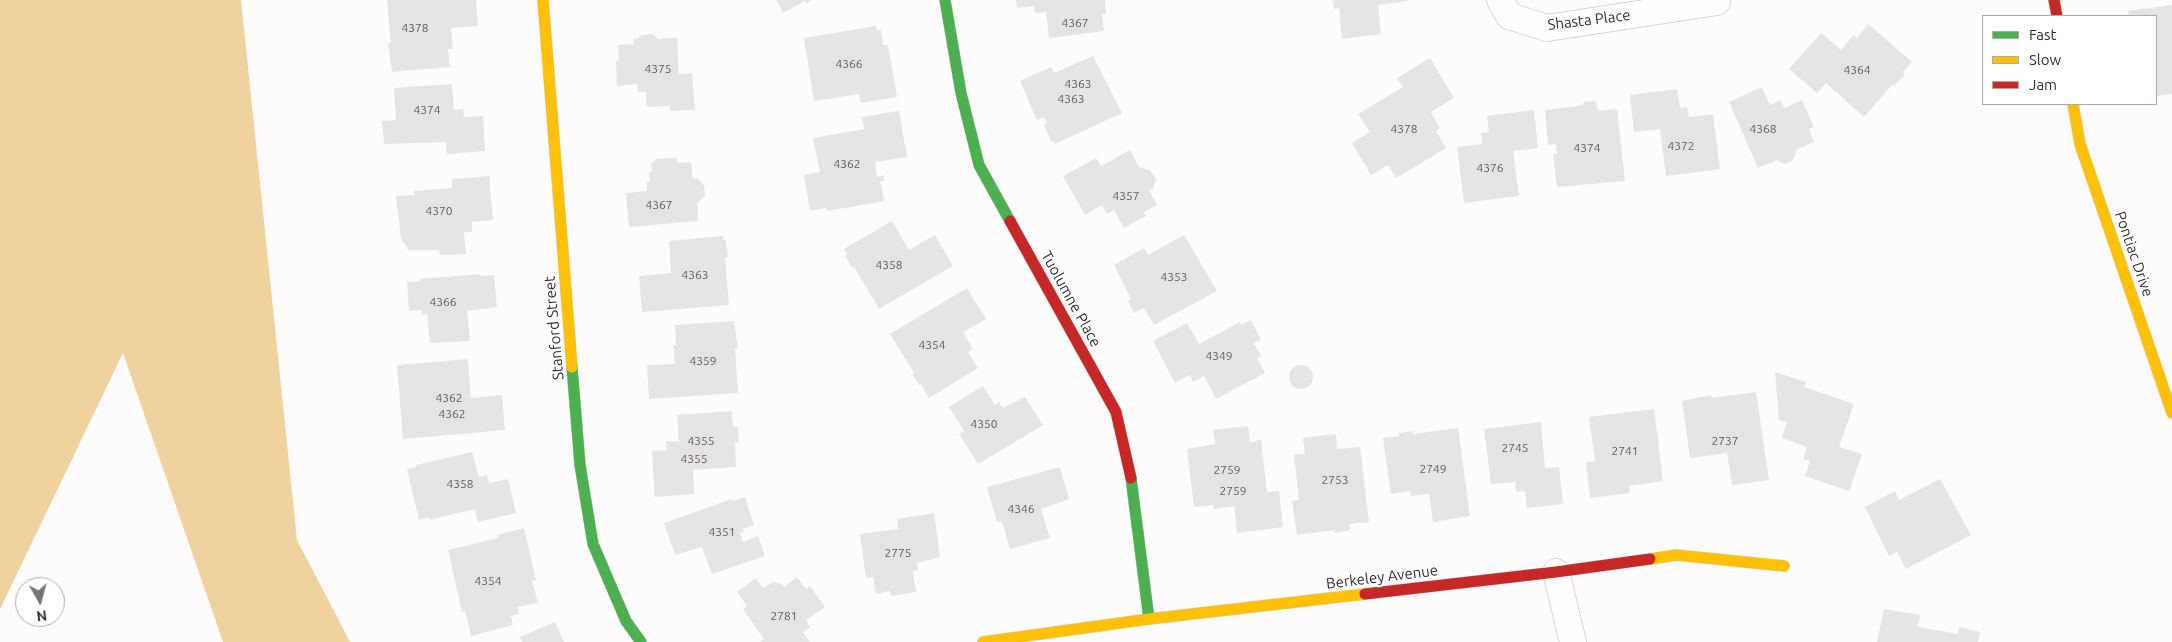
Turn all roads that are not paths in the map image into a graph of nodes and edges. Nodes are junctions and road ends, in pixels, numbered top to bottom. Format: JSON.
{"nodes":[{"id":1,"x":542,"y":0,"type":"edge"},
{"id":2,"x":945,"y":0,"type":"edge"},
{"id":3,"x":1500,"y":0,"type":"edge"},
{"id":4,"x":2054,"y":0,"type":"edge"},
{"id":5,"x":1717,"y":2,"type":"dead end"},
{"id":6,"x":2056,"y":15,"type":"edge"},
{"id":7,"x":2073,"y":105,"type":"edge"},
{"id":8,"x":2172,"y":413,"type":"edge"},
{"id":9,"x":1784,"y":566,"type":"dead end"},
{"id":10,"x":1556,"y":572,"type":"junction"},
{"id":11,"x":1149,"y":619,"type":"junction"},
{"id":12,"x":642,"y":642,"type":"edge"},
{"id":13,"x":983,"y":642,"type":"edge"},
{"id":14,"x":1573,"y":642,"type":"edge"}],
"edges":[{"from":1,"to":12,"type":"street","name":"Stanford Street"},
{"from":2,"to":11,"type":"street","name":"Tuolumne Place"},
{"from":3,"to":5,"type":"street","name":"Shasta Place"},
{"from":4,"to":6,"type":"street"},
{"from":7,"to":8,"type":"street","name":"Pontiac Drive"},
{"from":9,"to":10,"type":"street","name":"Berkeley Avenue"},
{"from":10,"to":11,"type":"street","name":"Berkeley Avenue"},
{"from":10,"to":14,"type":"street"},
{"from":11,"to":13,"type":"street","name":"Berkeley Avenue"}]}
